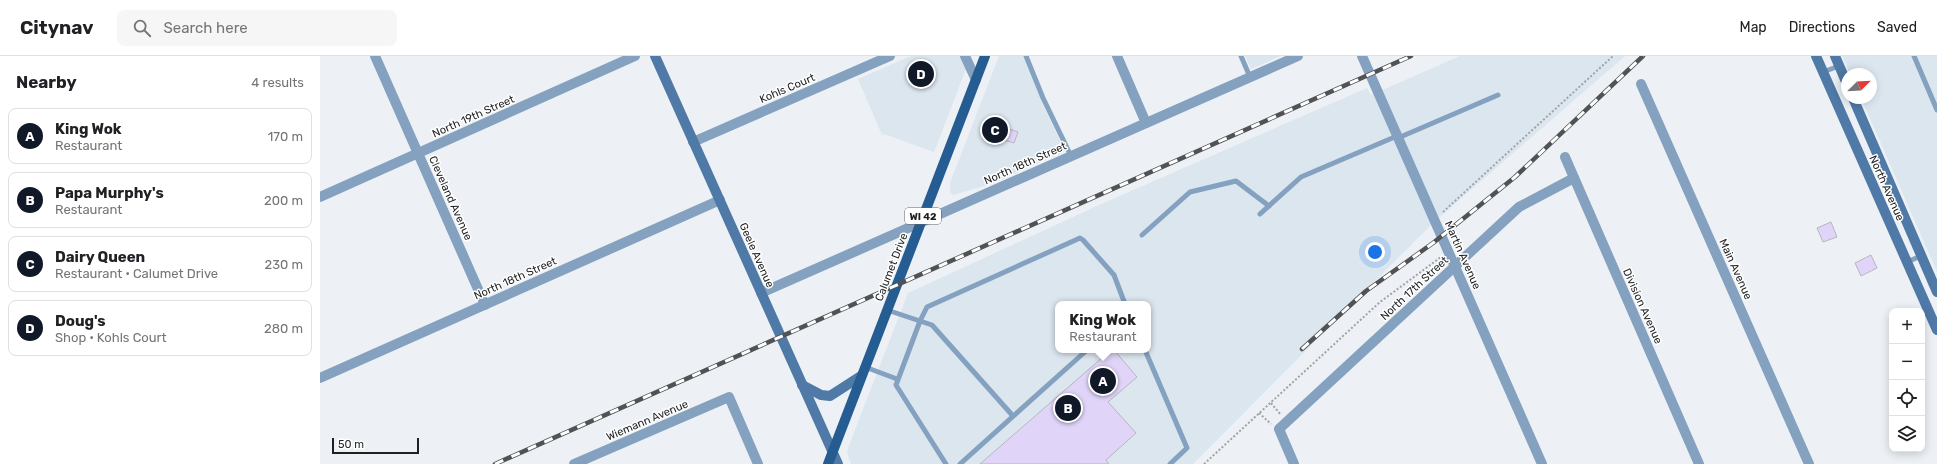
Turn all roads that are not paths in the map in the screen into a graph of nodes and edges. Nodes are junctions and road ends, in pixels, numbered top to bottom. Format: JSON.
{"nodes":[{"id":1,"x":375,"y":56,"type":"edge"},
{"id":2,"x":635,"y":56,"type":"edge"},
{"id":3,"x":655,"y":56,"type":"edge"},
{"id":4,"x":890,"y":56,"type":"edge"},
{"id":5,"x":965,"y":56,"type":"edge"},
{"id":6,"x":985,"y":56,"type":"edge"},
{"id":7,"x":1026,"y":56,"type":"edge"},
{"id":8,"x":1117,"y":56,"type":"edge"},
{"id":9,"x":1241,"y":56,"type":"edge"},
{"id":10,"x":1298,"y":56,"type":"edge"},
{"id":11,"x":1362,"y":56,"type":"edge"},
{"id":12,"x":1816,"y":56,"type":"edge"},
{"id":13,"x":1835,"y":56,"type":"edge"},
{"id":14,"x":1914,"y":56,"type":"edge"},
{"id":15,"x":1839,"y":66,"type":"junction"},
{"id":16,"x":1841,"y":70,"type":"edge"},
{"id":17,"x":1823,"y":72,"type":"junction"},
{"id":18,"x":1250,"y":77,"type":"junction"},
{"id":19,"x":976,"y":80,"type":"junction"},
{"id":20,"x":1641,"y":84,"type":"dead end"},
{"id":21,"x":1498,"y":95,"type":"dead end"},
{"id":22,"x":1856,"y":104,"type":"edge"},
{"id":23,"x":1937,"y":110,"type":"edge"},
{"id":24,"x":1146,"y":123,"type":"junction"},
{"id":25,"x":1398,"y":137,"type":"junction"},
{"id":26,"x":693,"y":142,"type":"junction"},
{"id":27,"x":418,"y":154,"type":"junction"},
{"id":28,"x":1071,"y":156,"type":"junction"},
{"id":29,"x":1565,"y":157,"type":"dead end"},
{"id":30,"x":1574,"y":178,"type":"junction"},
{"id":31,"x":320,"y":197,"type":"edge"},
{"id":32,"x":720,"y":200,"type":"junction"},
{"id":33,"x":1269,"y":206,"type":"junction"},
{"id":34,"x":1260,"y":214,"type":"dead end"},
{"id":35,"x":922,"y":221,"type":"junction"},
{"id":36,"x":1142,"y":235,"type":"dead end"},
{"id":37,"x":1921,"y":256,"type":"junction"},
{"id":38,"x":1907,"y":262,"type":"junction"},
{"id":39,"x":1455,"y":266,"type":"junction"},
{"id":40,"x":1937,"y":292,"type":"edge"},
{"id":41,"x":761,"y":293,"type":"junction"},
{"id":42,"x":1124,"y":301,"type":"edge"},
{"id":43,"x":485,"y":305,"type":"junction"},
{"id":44,"x":887,"y":310,"type":"junction"},
{"id":45,"x":920,"y":321,"type":"junction"},
{"id":46,"x":1937,"y":330,"type":"edge"},
{"id":47,"x":1084,"y":353,"type":"edge"},
{"id":48,"x":1146,"y":353,"type":"edge"},
{"id":49,"x":863,"y":372,"type":"junction"},
{"id":50,"x":320,"y":378,"type":"edge"},
{"id":51,"x":898,"y":379,"type":"junction"},
{"id":52,"x":802,"y":384,"type":"junction"},
{"id":53,"x":1013,"y":416,"type":"junction"},
{"id":54,"x":833,"y":452,"type":"junction"},
{"id":55,"x":574,"y":464,"type":"edge"},
{"id":56,"x":758,"y":464,"type":"edge"},
{"id":57,"x":828,"y":464,"type":"edge"},
{"id":58,"x":838,"y":464,"type":"edge"},
{"id":59,"x":946,"y":464,"type":"edge"},
{"id":60,"x":960,"y":464,"type":"edge"},
{"id":61,"x":1170,"y":464,"type":"edge"},
{"id":62,"x":1294,"y":464,"type":"edge"},
{"id":63,"x":1542,"y":464,"type":"edge"},
{"id":64,"x":1699,"y":464,"type":"edge"},
{"id":65,"x":1809,"y":464,"type":"edge"}],
"edges":[{"from":1,"to":27,"type":"street","name":"Cleveland Avenue"},
{"from":2,"to":27,"type":"street","name":"North 19th Street"},
{"from":3,"to":26,"type":"main road","name":"Geele Avenue"},
{"from":4,"to":26,"type":"street","name":"Kohls Court"},
{"from":5,"to":19,"type":"street"},
{"from":6,"to":19,"type":"main road","name":"Calumet Drive","number":"WI 42"},
{"from":7,"to":28,"type":"lane"},
{"from":8,"to":24,"type":"street"},
{"from":9,"to":18,"type":"lane"},
{"from":10,"to":18,"type":"street","name":"North 18th Street"},
{"from":11,"to":25,"type":"street","name":"Martin Avenue"},
{"from":12,"to":17,"type":"main road","name":"North Avenue"},
{"from":13,"to":15,"type":"main road"},
{"from":14,"to":23,"type":"lane"},
{"from":15,"to":16,"type":"main road"},
{"from":15,"to":17,"type":"lane"},
{"from":17,"to":38,"type":"main road","name":"North Avenue"},
{"from":18,"to":24,"type":"street","name":"North 18th Street"},
{"from":19,"to":35,"type":"main road","name":"Calumet Drive","number":"WI 42"},
{"from":20,"to":65,"type":"street","name":"Main Avenue"},
{"from":21,"to":25,"type":"lane"},
{"from":22,"to":37,"type":"main road","name":"North Avenue"},
{"from":24,"to":28,"type":"street","name":"North 18th Street"},
{"from":25,"to":33,"type":"lane"},
{"from":25,"to":39,"type":"street","name":"Martin Avenue"},
{"from":26,"to":32,"type":"main road","name":"Geele Avenue"},
{"from":27,"to":31,"type":"street","name":"North 19th Street"},
{"from":27,"to":43,"type":"street","name":"Cleveland Avenue"},
{"from":28,"to":35,"type":"street","name":"North 18th Street"},
{"from":29,"to":30,"type":"street","name":"Division Avenue"},
{"from":30,"to":39,"type":"street","name":"North 17th Street"},
{"from":30,"to":64,"type":"street","name":"Division Avenue"},
{"from":32,"to":41,"type":"main road","name":"Geele Avenue"},
{"from":32,"to":43,"type":"street","name":"North 18th Street"},
{"from":33,"to":34,"type":"lane"},
{"from":33,"to":36,"type":"lane"},
{"from":35,"to":41,"type":"street","name":"North 18th Street"},
{"from":35,"to":44,"type":"main road","name":"Calumet Drive","number":"WI 42"},
{"from":37,"to":38,"type":"lane"},
{"from":37,"to":40,"type":"main road","name":"North Avenue"},
{"from":38,"to":46,"type":"main road","name":"North Avenue"},
{"from":39,"to":62,"type":"street","name":"North 17th Street"},
{"from":39,"to":63,"type":"street","name":"Martin Avenue"},
{"from":41,"to":52,"type":"main road","name":"Geele Avenue"},
{"from":42,"to":45,"type":"lane"},
{"from":43,"to":50,"type":"street","name":"North 18th Street"},
{"from":44,"to":45,"type":"lane"},
{"from":44,"to":49,"type":"main road","name":"Calumet Drive","number":"WI 42"},
{"from":45,"to":51,"type":"lane"},
{"from":45,"to":53,"type":"lane"},
{"from":47,"to":53,"type":"lane"},
{"from":48,"to":61,"type":"lane"},
{"from":49,"to":51,"type":"lane"},
{"from":49,"to":52,"type":"main road"},
{"from":49,"to":54,"type":"main road","name":"Calumet Drive","number":"WI 42"},
{"from":51,"to":59,"type":"lane"},
{"from":52,"to":54,"type":"main road","name":"Geele Avenue"},
{"from":53,"to":60,"type":"lane"},
{"from":54,"to":57,"type":"main road","name":"Calumet Drive","number":"WI 42"},
{"from":54,"to":58,"type":"main road","name":"Geele Avenue"},
{"from":55,"to":56,"type":"street","name":"Wiemann Avenue"}]}
